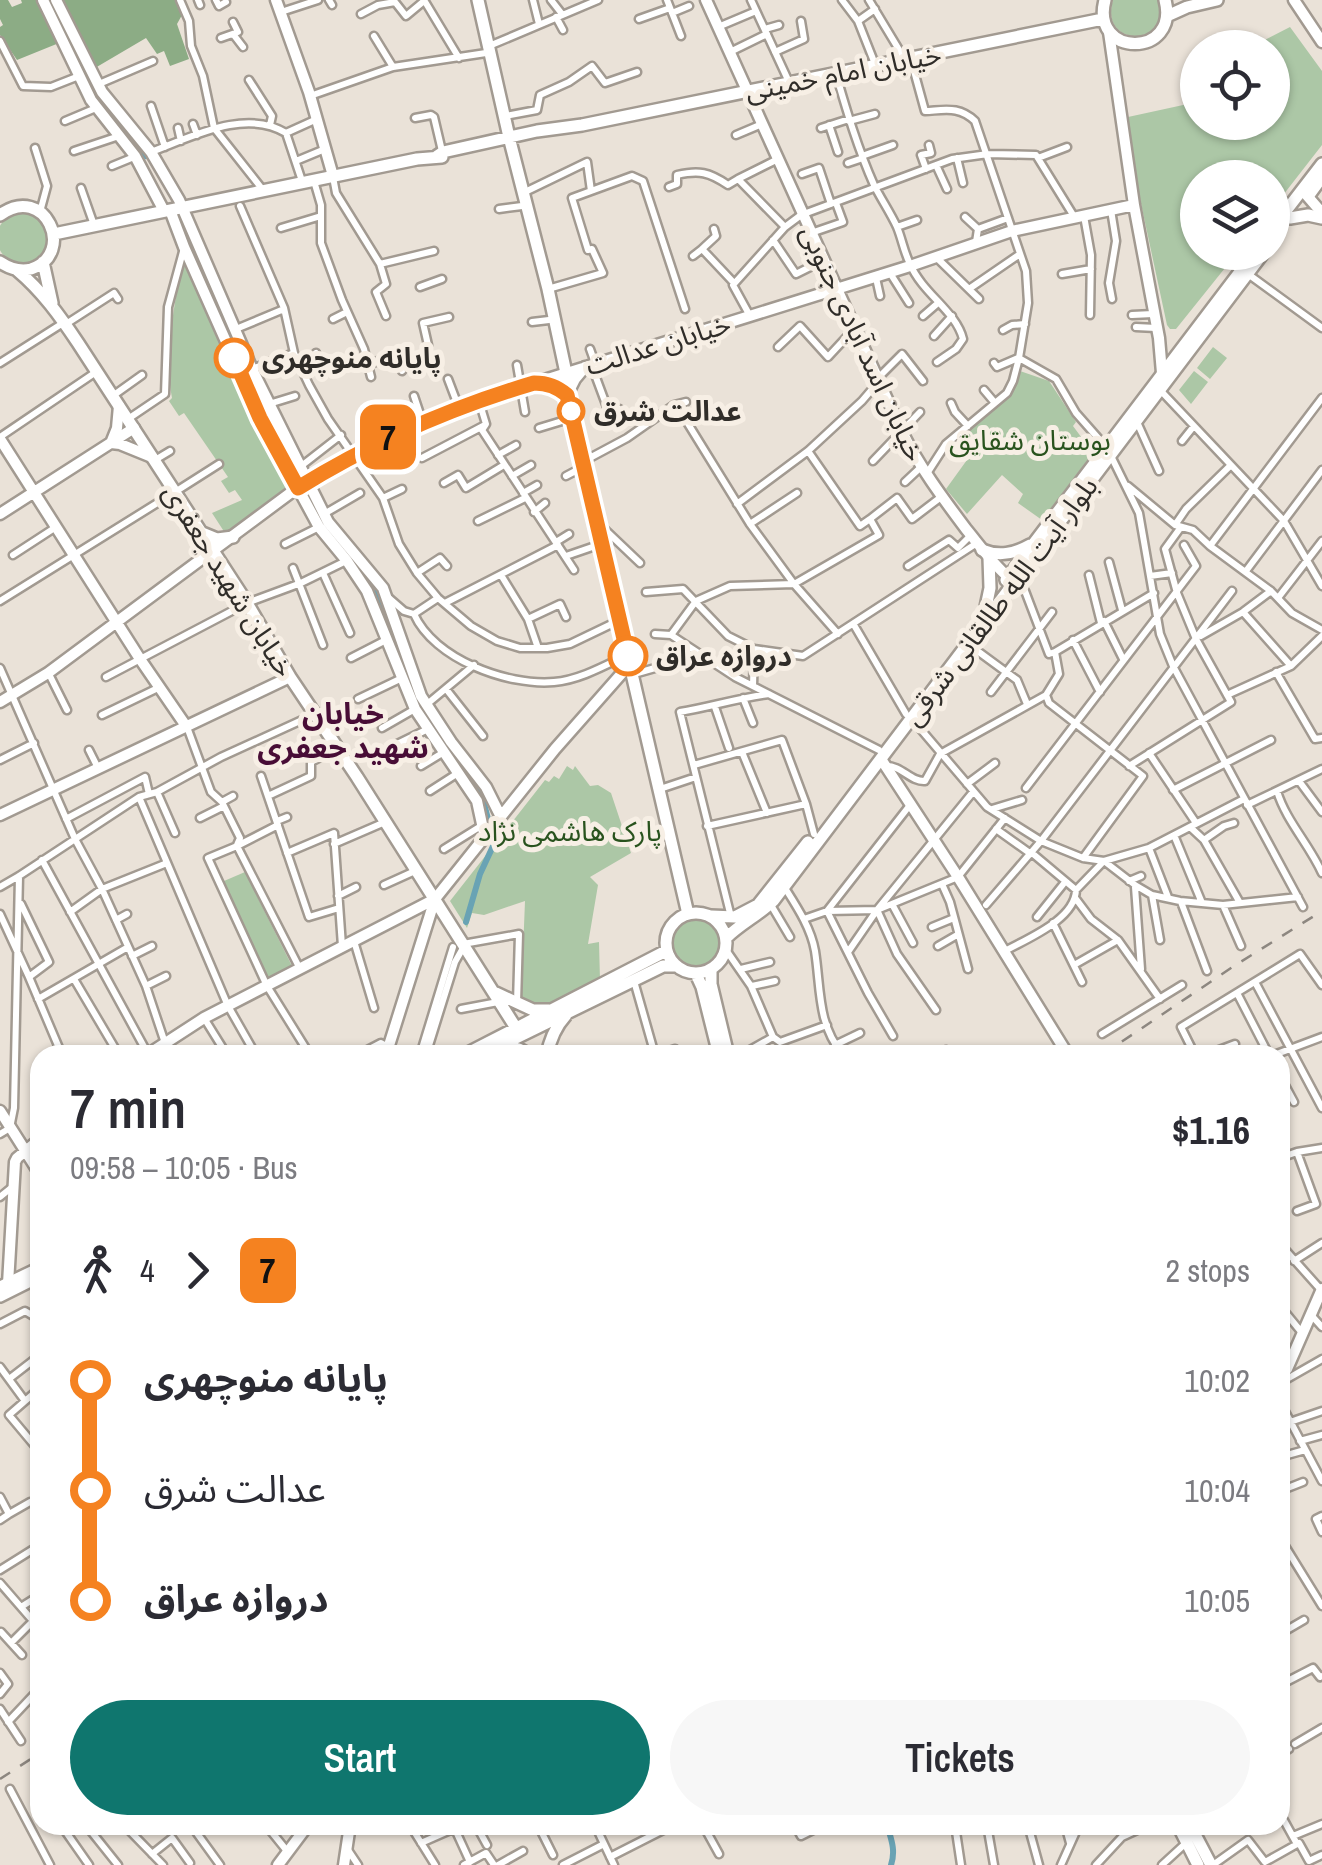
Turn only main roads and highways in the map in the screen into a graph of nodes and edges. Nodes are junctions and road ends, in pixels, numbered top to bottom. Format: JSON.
{"nodes":[{"id":1,"x":476,"y":0,"type":"edge"},
{"id":2,"x":1105,"y":0,"type":"edge"},
{"id":3,"x":1165,"y":0,"type":"edge"},
{"id":4,"x":1218,"y":0,"type":"edge"},
{"id":5,"x":1168,"y":16,"type":"junction"},
{"id":6,"x":1103,"y":19,"type":"junction"},
{"id":7,"x":487,"y":50,"type":"junction"},
{"id":8,"x":508,"y":141,"type":"junction"},
{"id":9,"x":1322,"y":164,"type":"edge"},
{"id":10,"x":1322,"y":178,"type":"edge"},
{"id":11,"x":1307,"y":191,"type":"junction"},
{"id":12,"x":523,"y":199,"type":"junction"},
{"id":13,"x":3,"y":208,"type":"edge"},
{"id":14,"x":1290,"y":209,"type":"edge"},
{"id":15,"x":1322,"y":215,"type":"edge"},
{"id":16,"x":1290,"y":218,"type":"joint"},
{"id":17,"x":54,"y":234,"type":"junction"},
{"id":18,"x":0,"y":262,"type":"edge"},
{"id":19,"x":42,"y":262,"type":"junction"},
{"id":20,"x":16,"y":270,"type":"junction"},
{"id":21,"x":1241,"y":270,"type":"edge"},
{"id":22,"x":1251,"y":270,"type":"edge"},
{"id":23,"x":53,"y":307,"type":"junction"},
{"id":24,"x":1181,"y":356,"type":"junction"},
{"id":25,"x":564,"y":375,"type":"junction"},
{"id":26,"x":1108,"y":451,"type":"junction"},
{"id":27,"x":200,"y":532,"type":"junction"},
{"id":28,"x":233,"y":537,"type":"road end"},
{"id":29,"x":1034,"y":544,"type":"junction"},
{"id":30,"x":1011,"y":579,"type":"junction"},
{"id":31,"x":986,"y":607,"type":"junction"},
{"id":32,"x":909,"y":716,"type":"junction"},
{"id":33,"x":882,"y":758,"type":"junction"},
{"id":34,"x":688,"y":914,"type":"junction"},
{"id":35,"x":711,"y":916,"type":"junction"},
{"id":36,"x":726,"y":944,"type":"junction"},
{"id":37,"x":666,"y":951,"type":"junction"},
{"id":38,"x":676,"y":966,"type":"junction"},
{"id":39,"x":711,"y":970,"type":"junction"},
{"id":40,"x":696,"y":974,"type":"junction"},
{"id":41,"x":498,"y":1000,"type":"junction"},
{"id":42,"x":553,"y":1010,"type":"junction"},
{"id":43,"x":569,"y":1012,"type":"junction"},
{"id":44,"x":518,"y":1031,"type":"junction"},
{"id":45,"x":497,"y":1042,"type":"junction"},
{"id":46,"x":489,"y":1045,"type":"edge"},
{"id":47,"x":494,"y":1045,"type":"edge"},
{"id":48,"x":508,"y":1045,"type":"edge"},
{"id":49,"x":548,"y":1045,"type":"edge"},
{"id":50,"x":716,"y":1045,"type":"edge"},
{"id":51,"x":726,"y":1045,"type":"edge"},
{"id":52,"x":30,"y":1273,"type":"edge"},
{"id":53,"x":30,"y":1281,"type":"edge"},
{"id":54,"x":4,"y":1285,"type":"edge"},
{"id":55,"x":0,"y":1296,"type":"edge"},
{"id":56,"x":1183,"y":1835,"type":"edge"},
{"id":57,"x":1196,"y":1835,"type":"edge"},
{"id":58,"x":1198,"y":1865,"type":"edge"},
{"id":59,"x":1212,"y":1865,"type":"edge"}],
"edges":[{"from":1,"to":7,"type":"main road"},
{"from":2,"to":6,"type":"main road"},
{"from":3,"to":5,"type":"main road"},
{"from":4,"to":5,"type":"main road"},
{"from":5,"to":6,"type":"main road"},
{"from":6,"to":8,"type":"main road","name":"خیابان امام خمینی"},
{"from":7,"to":8,"type":"main road"},
{"from":7,"to":8,"type":"main road"},
{"from":8,"to":12,"type":"main road"},
{"from":8,"to":17,"type":"main road","name":"خیابان امام خمینی"},
{"from":9,"to":11,"type":"main road"},
{"from":10,"to":11,"type":"main road"},
{"from":11,"to":14,"type":"main road"},
{"from":11,"to":16,"type":"main road"},
{"from":12,"to":25,"type":"main road"},
{"from":12,"to":25,"type":"main road"},
{"from":13,"to":17,"type":"main road"},
{"from":15,"to":16,"type":"main road"},
{"from":17,"to":19,"type":"main road"},
{"from":18,"to":20,"type":"main road","name":"خیابان شهید جعفری"},
{"from":19,"to":20,"type":"main road"},
{"from":19,"to":23,"type":"main road","name":"خیابان شهید جعفری"},
{"from":20,"to":23,"type":"main road","name":"خیابان شهید جعفری"},
{"from":21,"to":24,"type":"main road","name":"بلوار آیت الله طالقانی شرقی"},
{"from":22,"to":24,"type":"main road","name":"بلوار آیت الله طالقانی شرقی"},
{"from":23,"to":27,"type":"main road","name":"خیابان شهید جعفری"},
{"from":24,"to":26,"type":"main road","name":"بلوار آیت الله طالقانی شرقی"},
{"from":24,"to":26,"type":"main road","name":"بلوار آیت الله طالقانی شرقی"},
{"from":25,"to":34,"type":"main road"},
{"from":26,"to":29,"type":"main road","name":"بلوار آیت الله طالقانی شرقی"},
{"from":26,"to":30,"type":"main road","name":"بلوار آیت الله طالقانی شرقی"},
{"from":27,"to":28,"type":"main road"},
{"from":27,"to":41,"type":"main road","name":"خیابان شهید جعفری"},
{"from":29,"to":30,"type":"main road","name":"بلوار آیت الله طالقانی شرقی"},
{"from":29,"to":31,"type":"main road"},
{"from":30,"to":31,"type":"main road","name":"بلوار آیت الله طالقانی شرقی"},
{"from":30,"to":32,"type":"main road","name":"بلوار آیت الله طالقانی شرقی"},
{"from":31,"to":32,"type":"main road","name":"بلوار آیت الله طالقانی شرقی"},
{"from":32,"to":33,"type":"main road","name":"بلوار آیت الله طالقانی شرقی"},
{"from":33,"to":35,"type":"main road","name":"بلوار آیت الله طالقانی شرقی"},
{"from":33,"to":36,"type":"main road","name":"بلوار آیت الله طالقانی شرقی"},
{"from":34,"to":35,"type":"main road"},
{"from":34,"to":37,"type":"main road"},
{"from":35,"to":36,"type":"main road"},
{"from":36,"to":39,"type":"main road"},
{"from":37,"to":38,"type":"main road"},
{"from":37,"to":42,"type":"main road"},
{"from":38,"to":40,"type":"main road"},
{"from":38,"to":43,"type":"main road"},
{"from":39,"to":40,"type":"main road"},
{"from":39,"to":51,"type":"main road"},
{"from":40,"to":50,"type":"main road"},
{"from":41,"to":42,"type":"main road"},
{"from":41,"to":44,"type":"main road","name":"خیابان شهید جعفری"},
{"from":41,"to":45,"type":"main road"},
{"from":42,"to":44,"type":"main road"},
{"from":43,"to":44,"type":"main road"},
{"from":43,"to":49,"type":"main road"},
{"from":44,"to":45,"type":"main road"},
{"from":45,"to":46,"type":"main road"},
{"from":45,"to":47,"type":"main road"},
{"from":45,"to":48,"type":"main road"},
{"from":52,"to":54,"type":"main road"},
{"from":53,"to":55,"type":"main road"},
{"from":56,"to":58,"type":"main road"},
{"from":57,"to":59,"type":"main road"}]}
